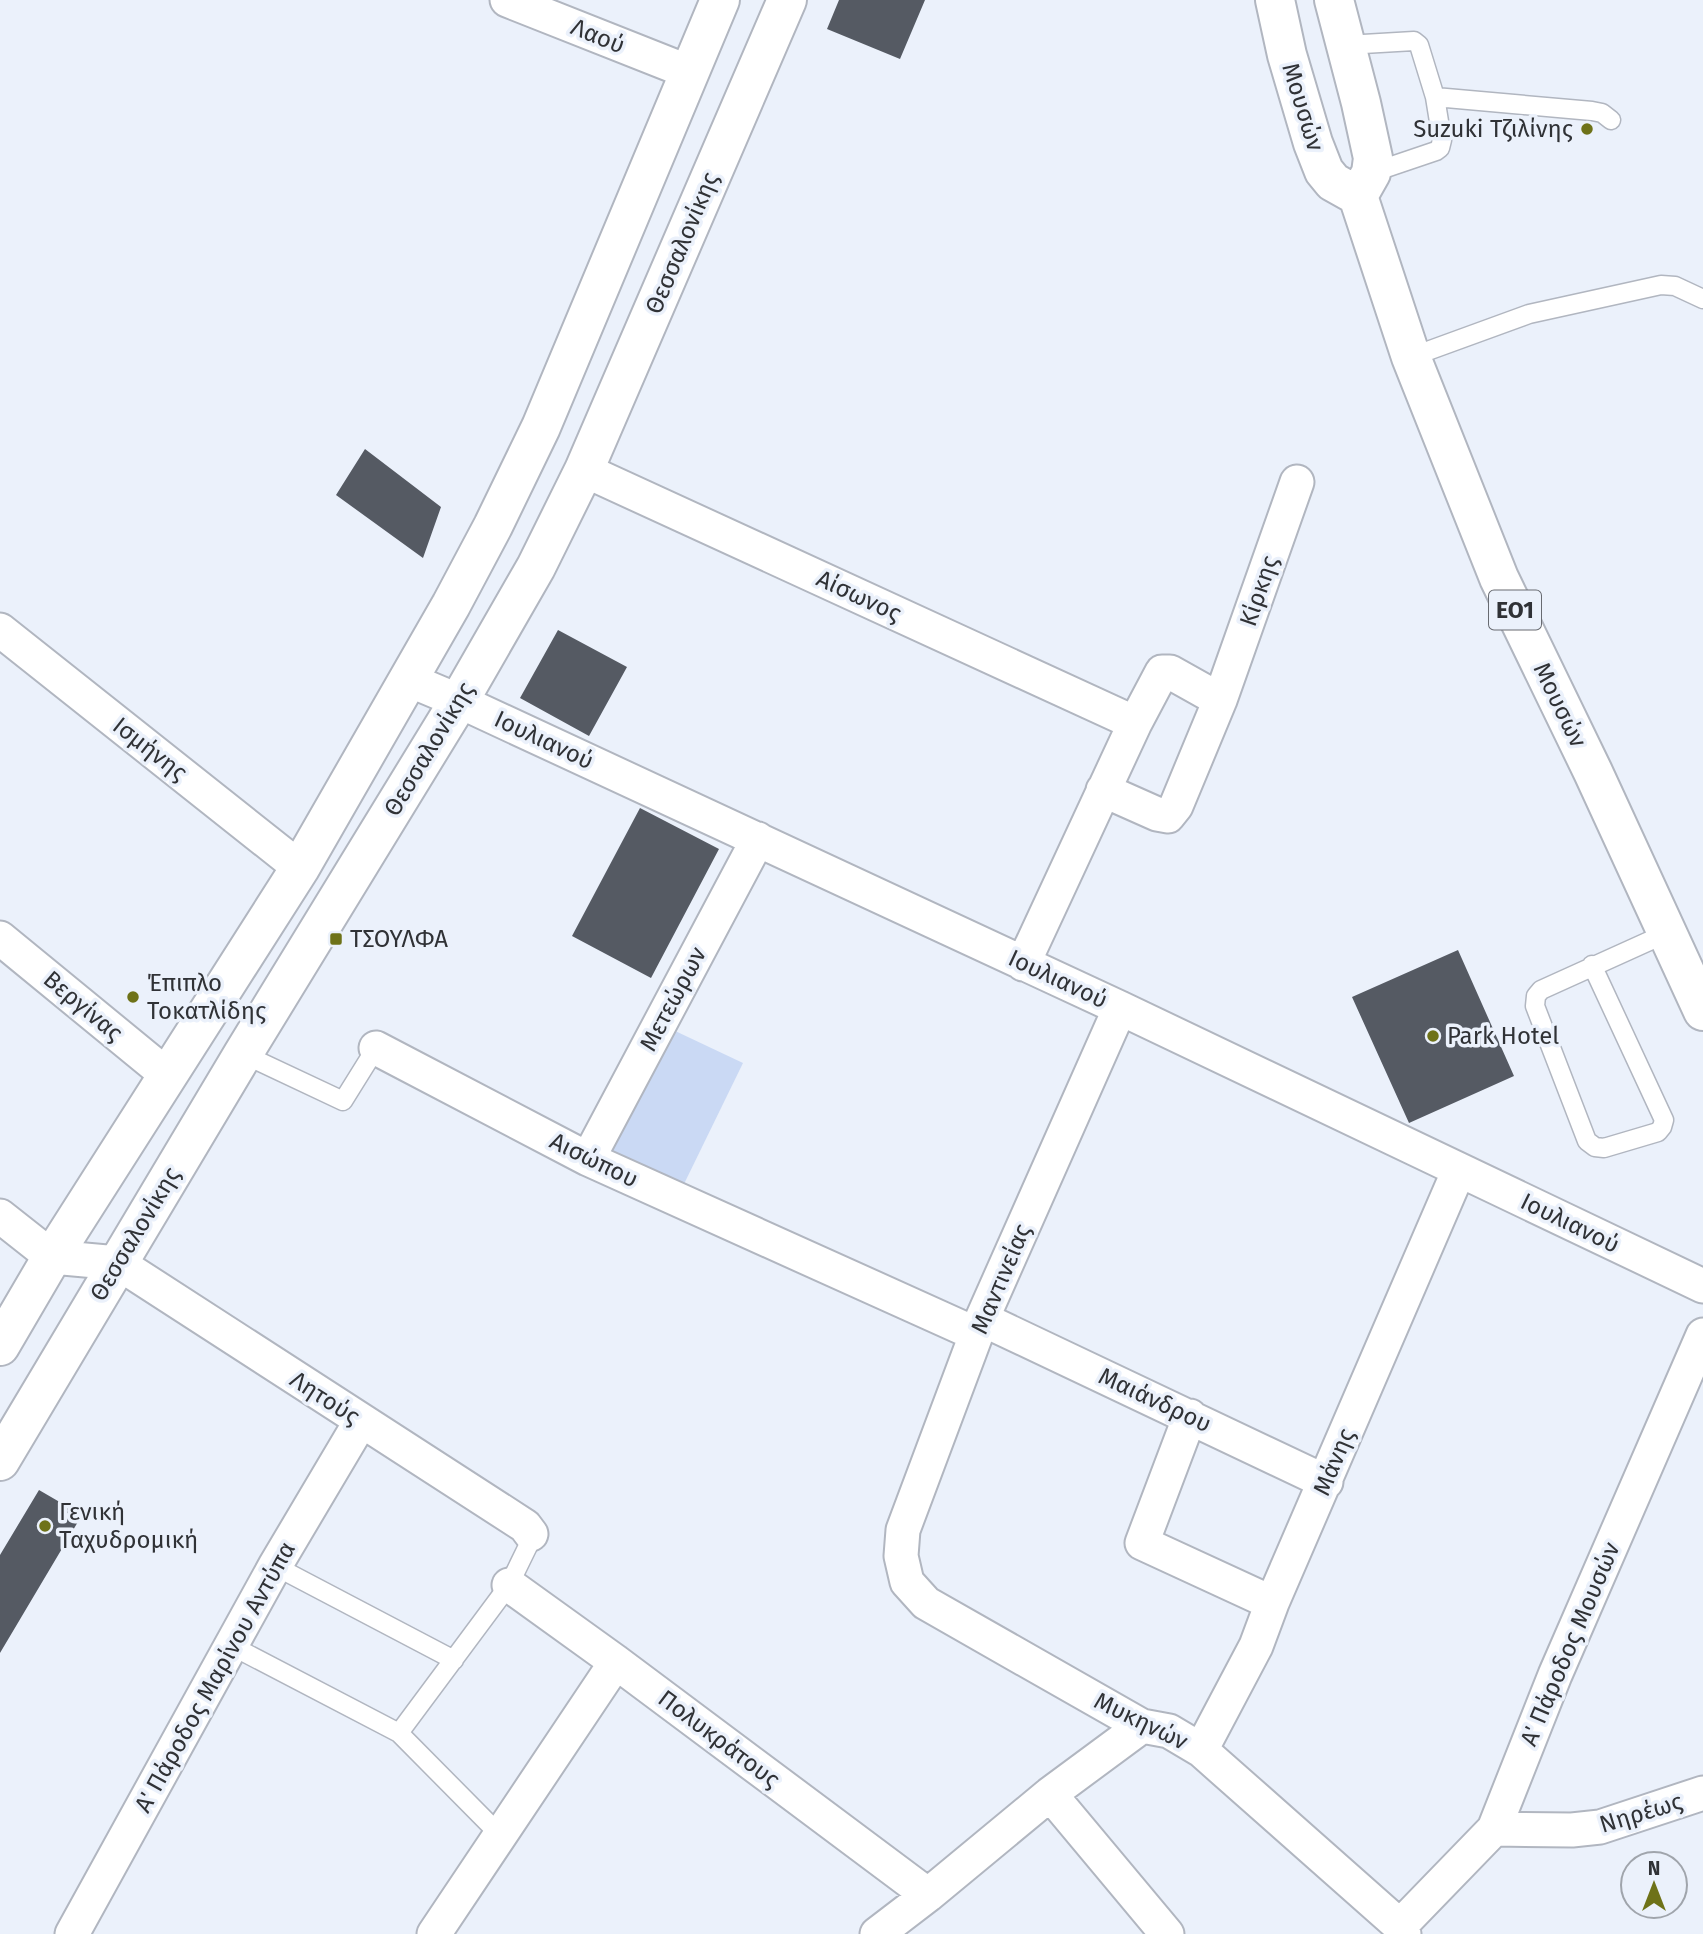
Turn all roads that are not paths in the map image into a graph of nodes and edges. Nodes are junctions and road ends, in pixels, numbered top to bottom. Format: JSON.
{"nodes":[{"id":1,"x":508,"y":0,"type":"edge"},
{"id":2,"x":720,"y":0,"type":"edge"},
{"id":3,"x":787,"y":0,"type":"edge"},
{"id":4,"x":1275,"y":0,"type":"edge"},
{"id":5,"x":1334,"y":0,"type":"edge"},
{"id":6,"x":1346,"y":45,"type":"junction"},
{"id":7,"x":689,"y":72,"type":"junction"},
{"id":8,"x":1435,"y":97,"type":"junction"},
{"id":9,"x":1611,"y":120,"type":"dead end"},
{"id":10,"x":1364,"y":185,"type":"junction"},
{"id":11,"x":1703,"y":299,"type":"edge"},
{"id":12,"x":1411,"y":357,"type":"junction"},
{"id":13,"x":584,"y":470,"type":"junction"},
{"id":14,"x":1297,"y":482,"type":"dead end"},
{"id":15,"x":0,"y":630,"type":"edge"},
{"id":16,"x":409,"y":680,"type":"junction"},
{"id":17,"x":1220,"y":700,"type":"junction"},
{"id":18,"x":459,"y":701,"type":"junction"},
{"id":19,"x":1135,"y":723,"type":"junction"},
{"id":20,"x":1103,"y":790,"type":"junction"},
{"id":21,"x":758,"y":839,"type":"junction"},
{"id":22,"x":300,"y":868,"type":"junction"},
{"id":23,"x":1667,"y":933,"type":"junction"},
{"id":24,"x":0,"y":938,"type":"edge"},
{"id":25,"x":1023,"y":964,"type":"junction"},
{"id":26,"x":1592,"y":965,"type":"junction"},
{"id":27,"x":1120,"y":1008,"type":"junction"},
{"id":28,"x":1703,"y":1011,"type":"edge"},
{"id":29,"x":376,"y":1048,"type":"joint"},
{"id":30,"x":243,"y":1054,"type":"junction"},
{"id":31,"x":167,"y":1075,"type":"junction"},
{"id":32,"x":588,"y":1159,"type":"junction"},
{"id":33,"x":1459,"y":1170,"type":"junction"},
{"id":34,"x":0,"y":1216,"type":"edge"},
{"id":35,"x":52,"y":1257,"type":"junction"},
{"id":36,"x":118,"y":1263,"type":"junction"},
{"id":37,"x":1703,"y":1286,"type":"edge"},
{"id":38,"x":979,"y":1327,"type":"junction"},
{"id":39,"x":1703,"y":1335,"type":"edge"},
{"id":40,"x":0,"y":1346,"type":"edge"},
{"id":41,"x":1190,"y":1416,"type":"junction"},
{"id":42,"x":361,"y":1422,"type":"junction"},
{"id":43,"x":0,"y":1461,"type":"edge"},
{"id":44,"x":1326,"y":1482,"type":"junction"},
{"id":45,"x":531,"y":1534,"type":"joint"},
{"id":46,"x":901,"y":1556,"type":"joint"},
{"id":47,"x":275,"y":1566,"type":"junction"},
{"id":48,"x":509,"y":1585,"type":"junction"},
{"id":49,"x":1272,"y":1603,"type":"junction"},
{"id":50,"x":232,"y":1646,"type":"junction"},
{"id":51,"x":454,"y":1660,"type":"junction"},
{"id":52,"x":616,"y":1662,"type":"junction"},
{"id":53,"x":1142,"y":1726,"type":"junction"},
{"id":54,"x":399,"y":1732,"type":"junction"},
{"id":55,"x":1201,"y":1750,"type":"junction"},
{"id":56,"x":1703,"y":1793,"type":"edge"},
{"id":57,"x":1050,"y":1794,"type":"junction"},
{"id":58,"x":1494,"y":1829,"type":"junction"},
{"id":59,"x":500,"y":1835,"type":"junction"},
{"id":60,"x":928,"y":1895,"type":"junction"},
{"id":61,"x":1402,"y":1930,"type":"edge"},
{"id":62,"x":72,"y":1934,"type":"edge"},
{"id":63,"x":434,"y":1934,"type":"edge"},
{"id":64,"x":877,"y":1934,"type":"edge"},
{"id":65,"x":1167,"y":1934,"type":"edge"}],
"edges":[{"from":1,"to":7,"type":"street","name":"Λαού"},
{"from":2,"to":7,"type":"main road","name":"Θεσσαλονίκης"},
{"from":3,"to":13,"type":"main road","name":"Θεσσαλονίκης"},
{"from":4,"to":10,"type":"main road","name":"Μουσών"},
{"from":5,"to":6,"type":"main road","name":"Μουσών","number":"ΕΟ1"},
{"from":6,"to":8,"type":"lane"},
{"from":6,"to":10,"type":"main road","name":"Μουσών","number":"ΕΟ1"},
{"from":7,"to":16,"type":"main road","name":"Θεσσαλονίκης"},
{"from":8,"to":9,"type":"lane"},
{"from":8,"to":10,"type":"lane"},
{"from":10,"to":12,"type":"main road","name":"Μουσών","number":"ΕΟ1"},
{"from":11,"to":12,"type":"lane"},
{"from":12,"to":23,"type":"main road","name":"Μουσών","number":"ΕΟ1"},
{"from":13,"to":18,"type":"main road","name":"Θεσσαλονίκης"},
{"from":13,"to":19,"type":"street","name":"Αίσωνος"},
{"from":14,"to":17,"type":"street","name":"Κίρκης"},
{"from":15,"to":22,"type":"street","name":"Ισμήνης"},
{"from":16,"to":18,"type":"street","name":"Ιουλιανού"},
{"from":16,"to":22,"type":"main road","name":"Θεσσαλονίκης"},
{"from":17,"to":19,"type":"street"},
{"from":17,"to":20,"type":"street","name":"Κίρκης"},
{"from":18,"to":21,"type":"street","name":"Ιουλιανού"},
{"from":18,"to":30,"type":"main road","name":"Θεσσαλονίκης"},
{"from":19,"to":20,"type":"street"},
{"from":20,"to":25,"type":"street"},
{"from":21,"to":25,"type":"street","name":"Ιουλιανού"},
{"from":21,"to":32,"type":"street","name":"Μετεώρων"},
{"from":22,"to":31,"type":"main road","name":"Θεσσαλονίκης"},
{"from":23,"to":26,"type":"lane"},
{"from":23,"to":28,"type":"main road","name":"Μουσών","number":"ΕΟ1"},
{"from":24,"to":31,"type":"street","name":"Βεργίνας"},
{"from":25,"to":27,"type":"street","name":"Ιουλιανού"},
{"from":26,"to":26,"type":"lane"},
{"from":27,"to":33,"type":"street","name":"Ιουλιανού"},
{"from":27,"to":38,"type":"street","name":"Μαντινείας"},
{"from":29,"to":30,"type":"lane","name":"Αισώπου"},
{"from":29,"to":32,"type":"street","name":"Αισώπου"},
{"from":30,"to":36,"type":"main road","name":"Θεσσαλονίκης"},
{"from":31,"to":35,"type":"main road","name":"Θεσσαλονίκης"},
{"from":32,"to":38,"type":"street","name":"Αισώπου"},
{"from":33,"to":37,"type":"street","name":"Ιουλιανού"},
{"from":33,"to":44,"type":"street","name":"Μάνης"},
{"from":34,"to":35,"type":"street"},
{"from":35,"to":36,"type":"street"},
{"from":35,"to":40,"type":"main road","name":"Θεσσαλονίκης"},
{"from":36,"to":42,"type":"street","name":"Λητούς"},
{"from":36,"to":43,"type":"main road","name":"Θεσσαλονίκης"},
{"from":38,"to":41,"type":"street","name":"Μαιάνδρου"},
{"from":38,"to":46,"type":"street","name":"Μαντινείας"},
{"from":39,"to":58,"type":"street","name":"Α΄ Πάροδος Μουσών"},
{"from":41,"to":44,"type":"street","name":"Μαιάνδρου"},
{"from":41,"to":49,"type":"street"},
{"from":42,"to":45,"type":"street","name":"Λητούς"},
{"from":42,"to":47,"type":"street","name":"Α΄ Πάροδος Μαρίνου Αντύπα"},
{"from":44,"to":49,"type":"street","name":"Μάνης"},
{"from":45,"to":48,"type":"lane"},
{"from":46,"to":53,"type":"street","name":"Μυκηνών"},
{"from":47,"to":50,"type":"street","name":"Α΄ Πάροδος Μαρίνου Αντύπα"},
{"from":47,"to":51,"type":"lane"},
{"from":48,"to":51,"type":"lane"},
{"from":48,"to":52,"type":"street","name":"Πολυκράτους"},
{"from":49,"to":55,"type":"street","name":"Μάνης"},
{"from":50,"to":54,"type":"lane"},
{"from":50,"to":62,"type":"street","name":"Α΄ Πάροδος Μαρίνου Αντύπα"},
{"from":51,"to":54,"type":"lane"},
{"from":52,"to":59,"type":"street"},
{"from":52,"to":60,"type":"street","name":"Πολυκράτους"},
{"from":53,"to":55,"type":"street","name":"Μυκηνών"},
{"from":53,"to":57,"type":"street"},
{"from":54,"to":59,"type":"lane"},
{"from":55,"to":61,"type":"street","name":"Μυκηνών"},
{"from":56,"to":58,"type":"street","name":"Νηρέως"},
{"from":57,"to":60,"type":"street"},
{"from":57,"to":65,"type":"street"},
{"from":58,"to":61,"type":"street","name":"Α΄ Πάροδος Μουσών"},
{"from":59,"to":63,"type":"street"},
{"from":60,"to":64,"type":"street"}]}
